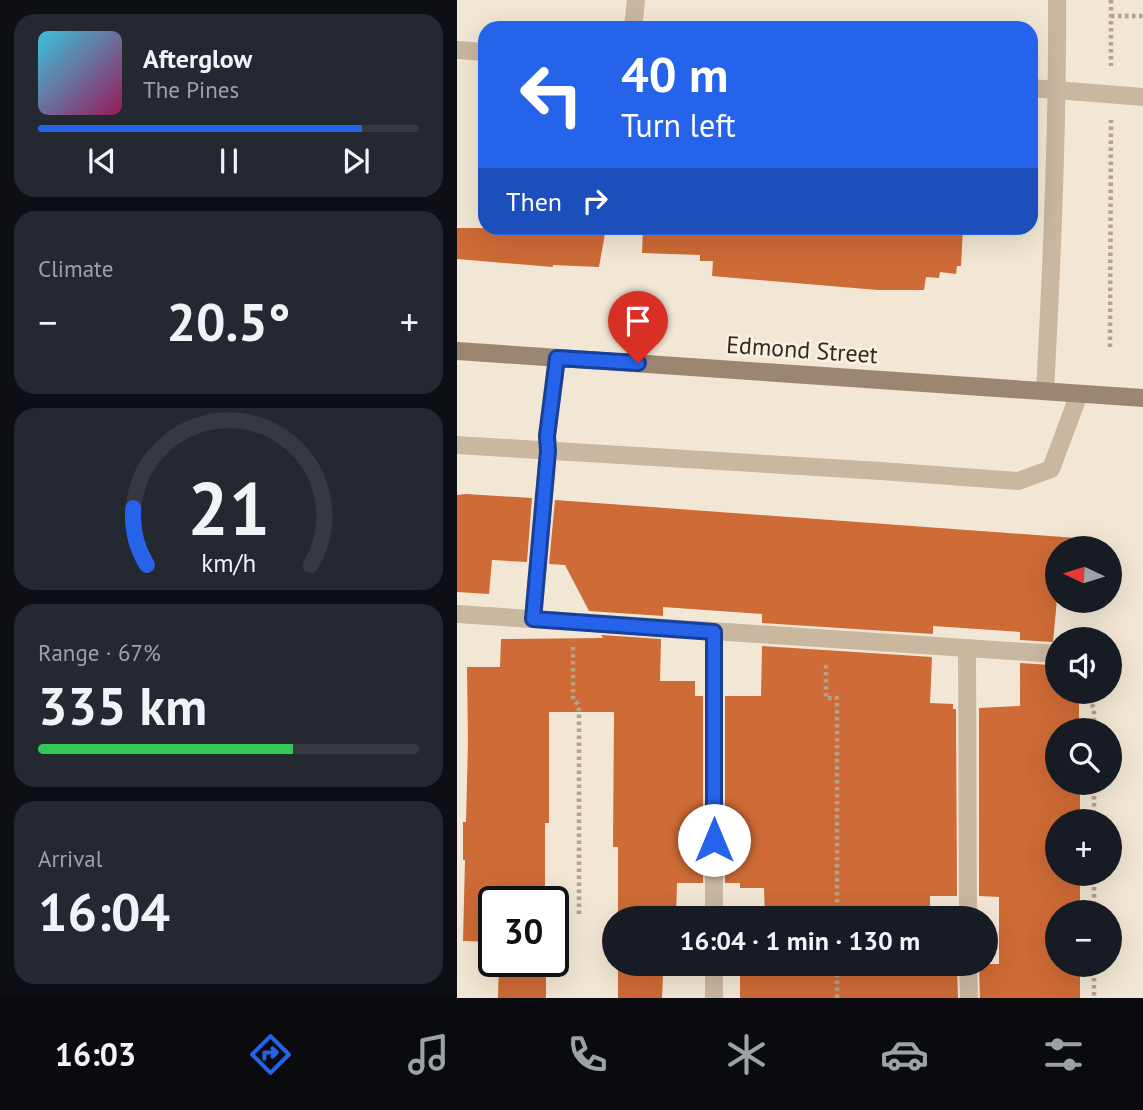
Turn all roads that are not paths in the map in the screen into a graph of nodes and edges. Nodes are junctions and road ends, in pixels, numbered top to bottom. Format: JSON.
{"nodes":[{"id":1,"x":636,"y":0,"type":"edge"},
{"id":2,"x":1057,"y":0,"type":"edge"},
{"id":3,"x":634,"y":21,"type":"edge"},
{"id":4,"x":457,"y":50,"type":"edge"},
{"id":5,"x":478,"y":52,"type":"edge"},
{"id":6,"x":1038,"y":89,"type":"edge"},
{"id":7,"x":1058,"y":90,"type":"junction"},
{"id":8,"x":1143,"y":97,"type":"edge"},
{"id":9,"x":457,"y":351,"type":"edge"},
{"id":10,"x":557,"y":358,"type":"junction"},
{"id":11,"x":1045,"y":391,"type":"junction"},
{"id":12,"x":1079,"y":394,"type":"junction"},
{"id":13,"x":1143,"y":398,"type":"edge"},
{"id":14,"x":457,"y":445,"type":"edge"},
{"id":15,"x":548,"y":451,"type":"junction"},
{"id":16,"x":457,"y":614,"type":"edge"},
{"id":17,"x":533,"y":619,"type":"junction"},
{"id":18,"x":714,"y":632,"type":"junction"},
{"id":19,"x":967,"y":648,"type":"junction"},
{"id":20,"x":1045,"y":653,"type":"edge"},
{"id":21,"x":714,"y":906,"type":"edge"},
{"id":22,"x":968,"y":906,"type":"edge"},
{"id":23,"x":714,"y":976,"type":"edge"},
{"id":24,"x":968,"y":976,"type":"edge"},
{"id":25,"x":714,"y":998,"type":"edge"},
{"id":26,"x":969,"y":998,"type":"edge"}],
"edges":[{"from":1,"to":3,"type":"street"},
{"from":2,"to":7,"type":"street"},
{"from":4,"to":5,"type":"street"},
{"from":6,"to":7,"type":"street"},
{"from":7,"to":8,"type":"street"},
{"from":7,"to":11,"type":"street"},
{"from":9,"to":10,"type":"street","name":"Edmond Street"},
{"from":10,"to":11,"type":"street","name":"Edmond Street"},
{"from":10,"to":15,"type":"street"},
{"from":11,"to":12,"type":"street","name":"Edmond Street"},
{"from":12,"to":13,"type":"street","name":"Edmond Street"},
{"from":12,"to":15,"type":"street"},
{"from":14,"to":15,"type":"street"},
{"from":15,"to":17,"type":"street"},
{"from":16,"to":17,"type":"street"},
{"from":17,"to":18,"type":"street"},
{"from":18,"to":19,"type":"street"},
{"from":18,"to":21,"type":"street"},
{"from":19,"to":20,"type":"street"},
{"from":19,"to":22,"type":"street"},
{"from":23,"to":25,"type":"street"},
{"from":24,"to":26,"type":"street"}]}
